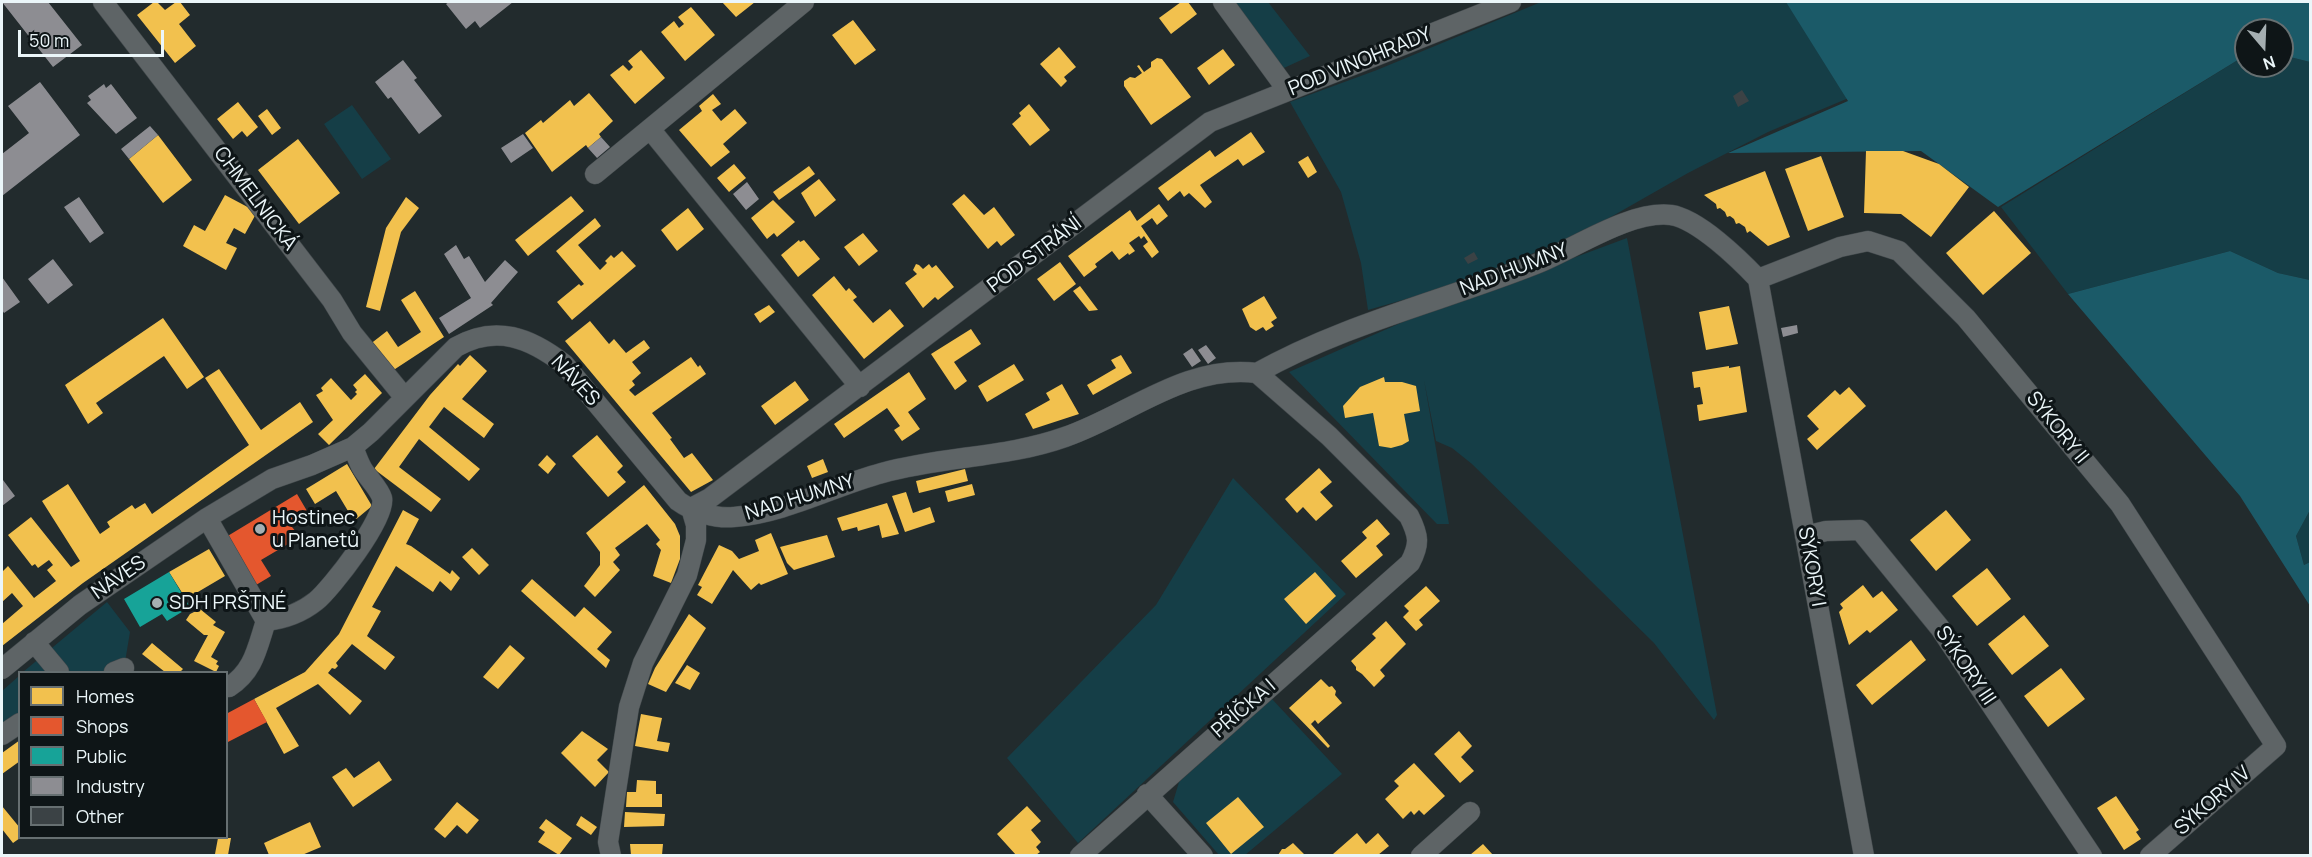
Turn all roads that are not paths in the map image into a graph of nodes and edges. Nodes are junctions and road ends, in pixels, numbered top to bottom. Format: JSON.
{"nodes":[{"id":1,"x":103,"y":2,"type":"edge"},
{"id":2,"x":804,"y":2,"type":"edge"},
{"id":3,"x":1223,"y":2,"type":"edge"},
{"id":4,"x":1511,"y":2,"type":"edge"},
{"id":5,"x":1288,"y":90,"type":"junction"},
{"id":6,"x":1210,"y":122,"type":"joint"},
{"id":7,"x":650,"y":129,"type":"junction"},
{"id":8,"x":595,"y":174,"type":"dead end"},
{"id":9,"x":1758,"y":279,"type":"junction"},
{"id":10,"x":1257,"y":373,"type":"junction"},
{"id":11,"x":860,"y":387,"type":"junction"},
{"id":12,"x":405,"y":398,"type":"junction"},
{"id":13,"x":353,"y":447,"type":"junction"},
{"id":14,"x":691,"y":508,"type":"junction"},
{"id":15,"x":207,"y":518,"type":"junction"},
{"id":16,"x":1805,"y":536,"type":"junction"},
{"id":17,"x":266,"y":621,"type":"junction"},
{"id":18,"x":34,"y":642,"type":"junction"},
{"id":19,"x":2,"y":669,"type":"edge"},
{"id":20,"x":58,"y":671,"type":"edge"},
{"id":21,"x":229,"y":687,"type":"dead end"},
{"id":22,"x":18,"y":724,"type":"edge"},
{"id":23,"x":2,"y":735,"type":"edge"},
{"id":24,"x":2276,"y":746,"type":"joint"},
{"id":25,"x":1148,"y":794,"type":"junction"},
{"id":26,"x":1470,"y":812,"type":"dead end"},
{"id":27,"x":610,"y":855,"type":"edge"},
{"id":28,"x":1080,"y":855,"type":"edge"},
{"id":29,"x":1203,"y":855,"type":"edge"},
{"id":30,"x":1421,"y":855,"type":"edge"},
{"id":31,"x":1864,"y":855,"type":"edge"},
{"id":32,"x":2092,"y":855,"type":"edge"},
{"id":33,"x":2150,"y":855,"type":"edge"}],
"edges":[{"from":1,"to":12,"type":"street","name":"CHMELNICKÁ"},
{"from":2,"to":7,"type":"street"},
{"from":3,"to":5,"type":"street"},
{"from":4,"to":5,"type":"street","name":"POD VINOHRADY"},
{"from":5,"to":6,"type":"street","name":"POD VINOHRADY"},
{"from":6,"to":11,"type":"street","name":"POD STRÁNÍ"},
{"from":7,"to":8,"type":"street"},
{"from":7,"to":11,"type":"street"},
{"from":9,"to":10,"type":"street","name":"NAD HUMNY"},
{"from":9,"to":16,"type":"street","name":"SÝKORY I"},
{"from":9,"to":24,"type":"street","name":"SÝKORY II"},
{"from":10,"to":14,"type":"street","name":"NAD HUMNY"},
{"from":10,"to":25,"type":"street","name":"PŘÍČKA I"},
{"from":11,"to":14,"type":"street","name":"POD STRÁNÍ"},
{"from":12,"to":13,"type":"street","name":"NÁVES"},
{"from":12,"to":14,"type":"street","name":"NÁVES"},
{"from":13,"to":15,"type":"street","name":"NÁVES"},
{"from":13,"to":17,"type":"street"},
{"from":14,"to":27,"type":"street"},
{"from":15,"to":17,"type":"street"},
{"from":15,"to":18,"type":"street","name":"NÁVES"},
{"from":16,"to":31,"type":"street","name":"SÝKORY I"},
{"from":16,"to":32,"type":"street","name":"SÝKORY III"},
{"from":17,"to":21,"type":"street"},
{"from":18,"to":19,"type":"street","name":"NÁVES"},
{"from":18,"to":20,"type":"street"},
{"from":22,"to":23,"type":"street"},
{"from":24,"to":33,"type":"street","name":"SÝKORY IV"},
{"from":25,"to":28,"type":"street","name":"PŘÍČKA I"},
{"from":25,"to":29,"type":"street"},
{"from":26,"to":30,"type":"street"}]}
